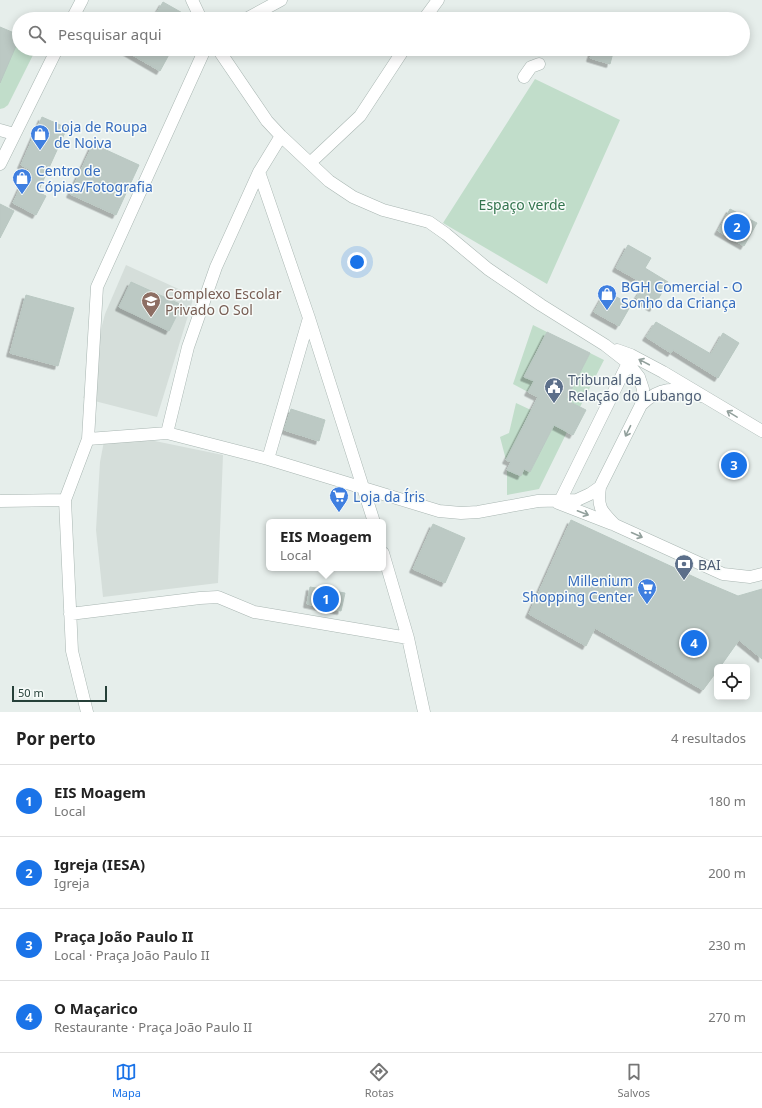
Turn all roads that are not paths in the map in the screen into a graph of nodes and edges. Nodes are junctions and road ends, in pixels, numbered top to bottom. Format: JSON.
{"nodes":[{"id":1,"x":82,"y":0,"type":"edge"},
{"id":2,"x":192,"y":0,"type":"edge"},
{"id":3,"x":281,"y":0,"type":"edge"},
{"id":4,"x":438,"y":0,"type":"edge"},
{"id":5,"x":76,"y":12,"type":"edge"},
{"id":6,"x":198,"y":12,"type":"edge"},
{"id":7,"x":259,"y":12,"type":"edge"},
{"id":8,"x":429,"y":12,"type":"edge"},
{"id":9,"x":53,"y":56,"type":"edge"},
{"id":10,"x":202,"y":56,"type":"edge"},
{"id":11,"x":223,"y":56,"type":"edge"},
{"id":12,"x":399,"y":56,"type":"edge"},
{"id":13,"x":539,"y":64,"type":"dead end"},
{"id":14,"x":524,"y":77,"type":"dead end"},
{"id":15,"x":0,"y":130,"type":"edge"},
{"id":16,"x":14,"y":134,"type":"junction"},
{"id":17,"x":281,"y":136,"type":"junction"},
{"id":18,"x":310,"y":163,"type":"junction"},
{"id":19,"x":0,"y":164,"type":"edge"},
{"id":20,"x":259,"y":172,"type":"junction"},
{"id":21,"x":309,"y":318,"type":"junction"},
{"id":22,"x":605,"y":345,"type":"junction"},
{"id":23,"x":628,"y":363,"type":"junction"},
{"id":24,"x":701,"y":396,"type":"junction"},
{"id":25,"x":641,"y":405,"type":"junction"},
{"id":26,"x":762,"y":431,"type":"edge"},
{"id":27,"x":167,"y":433,"type":"junction"},
{"id":28,"x":88,"y":440,"type":"junction"},
{"id":29,"x":268,"y":459,"type":"junction"},
{"id":30,"x":600,"y":487,"type":"junction"},
{"id":31,"x":364,"y":489,"type":"junction"},
{"id":32,"x":65,"y":500,"type":"junction"},
{"id":33,"x":0,"y":501,"type":"edge"},
{"id":34,"x":556,"y":501,"type":"junction"},
{"id":35,"x":373,"y":519,"type":"edge"},
{"id":36,"x":615,"y":525,"type":"junction"},
{"id":37,"x":386,"y":563,"type":"edge"},
{"id":38,"x":762,"y":574,"type":"edge"},
{"id":39,"x":70,"y":614,"type":"junction"},
{"id":40,"x":408,"y":638,"type":"junction"},
{"id":41,"x":87,"y":712,"type":"edge"},
{"id":42,"x":424,"y":712,"type":"edge"}],
"edges":[{"from":1,"to":5,"type":"street"},
{"from":2,"to":6,"type":"street"},
{"from":3,"to":7,"type":"street"},
{"from":4,"to":8,"type":"street"},
{"from":9,"to":16,"type":"street"},
{"from":10,"to":28,"type":"street"},
{"from":11,"to":17,"type":"street"},
{"from":12,"to":18,"type":"street"},
{"from":13,"to":14,"type":"street"},
{"from":15,"to":16,"type":"street"},
{"from":16,"to":19,"type":"street"},
{"from":17,"to":18,"type":"street"},
{"from":17,"to":20,"type":"street"},
{"from":18,"to":22,"type":"street"},
{"from":20,"to":21,"type":"street"},
{"from":20,"to":27,"type":"street"},
{"from":21,"to":29,"type":"street"},
{"from":21,"to":31,"type":"street"},
{"from":22,"to":23,"type":"street"},
{"from":24,"to":22,"type":"street","one_way":true},
{"from":23,"to":25,"type":"street"},
{"from":23,"to":34,"type":"street"},
{"from":24,"to":25,"type":"street"},
{"from":26,"to":24,"type":"street","one_way":true},
{"from":25,"to":30,"type":"street","one_way":true},
{"from":27,"to":28,"type":"street"},
{"from":27,"to":29,"type":"street"},
{"from":28,"to":32,"type":"street"},
{"from":29,"to":31,"type":"street"},
{"from":30,"to":34,"type":"street"},
{"from":30,"to":36,"type":"street"},
{"from":31,"to":34,"type":"street"},
{"from":31,"to":35,"type":"street"},
{"from":32,"to":33,"type":"street"},
{"from":32,"to":39,"type":"street"},
{"from":34,"to":36,"type":"street","one_way":true},
{"from":36,"to":38,"type":"street","one_way":true},
{"from":37,"to":40,"type":"street"},
{"from":39,"to":40,"type":"street"},
{"from":39,"to":41,"type":"street"},
{"from":40,"to":42,"type":"street"}]}
